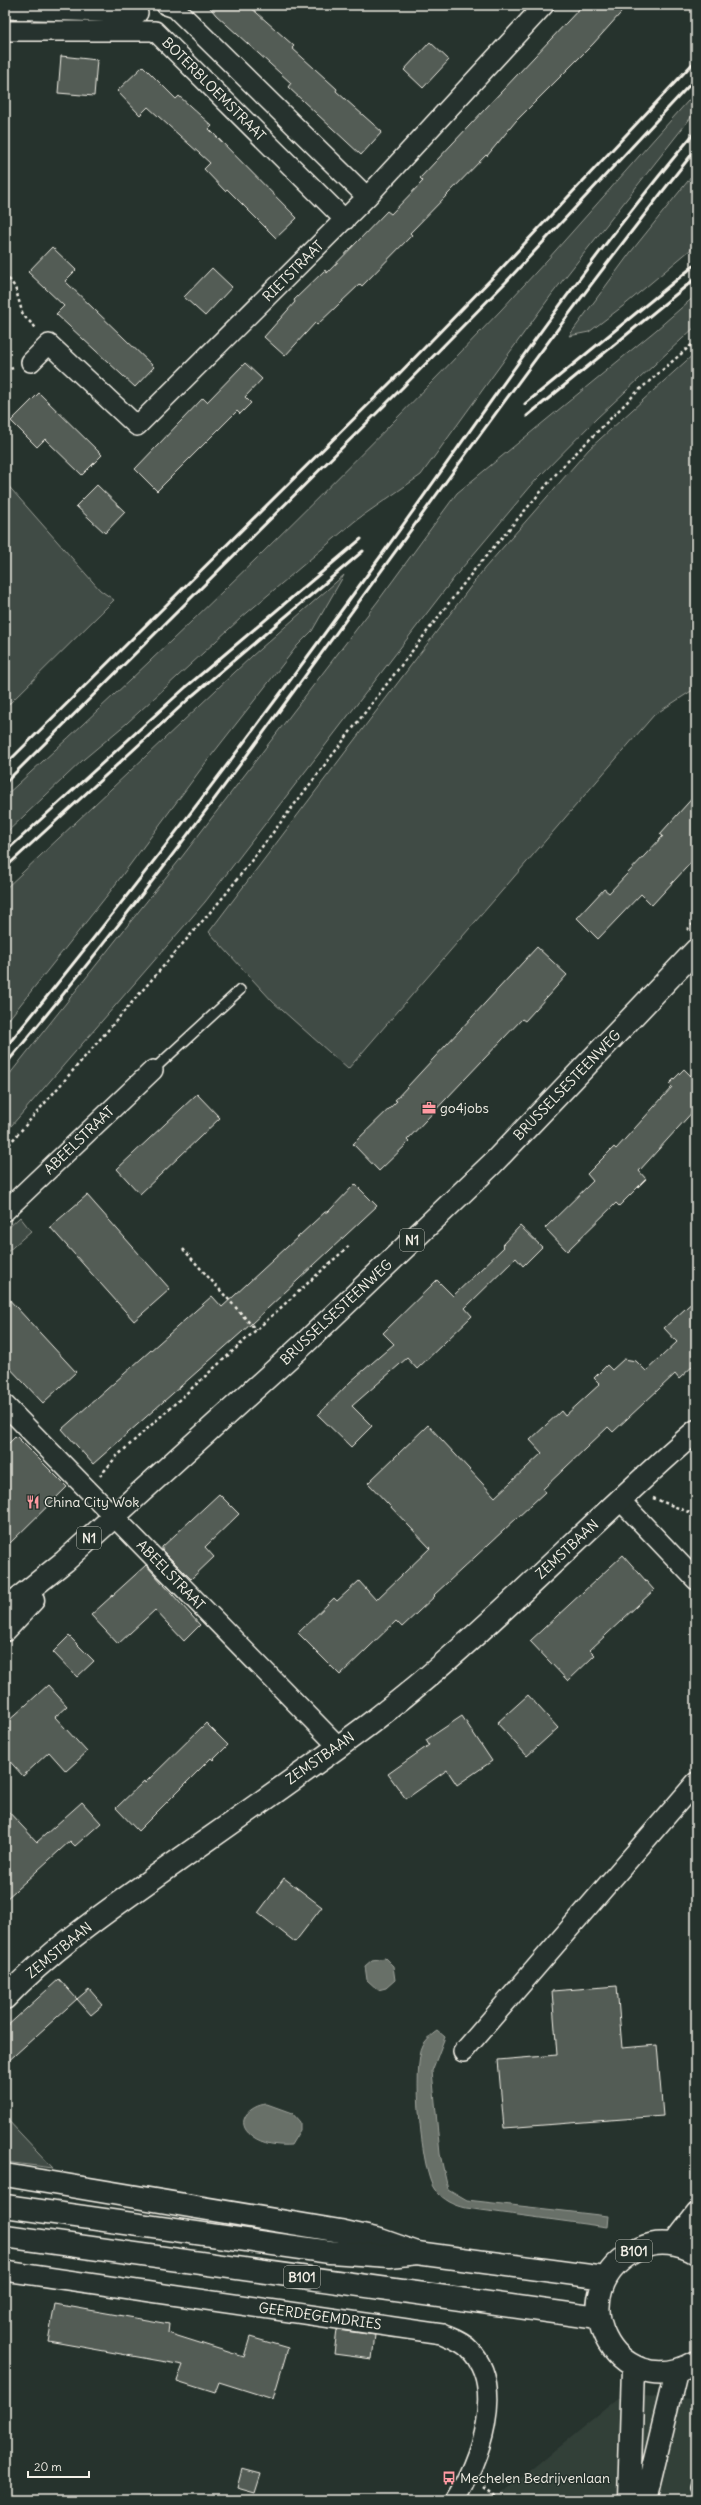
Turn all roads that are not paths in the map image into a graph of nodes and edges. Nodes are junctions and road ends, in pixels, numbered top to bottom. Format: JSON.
{"nodes":[{"id":1,"x":166,"y":5,"type":"edge"},
{"id":2,"x":544,"y":5,"type":"edge"},
{"id":3,"x":5,"y":9,"type":"edge"},
{"id":4,"x":140,"y":16,"type":"edge"},
{"id":5,"x":5,"y":31,"type":"edge"},
{"id":6,"x":368,"y":197,"type":"junction"},
{"id":7,"x":345,"y":220,"type":"junction"},
{"id":8,"x":31,"y":362,"type":"dead end"},
{"id":9,"x":690,"y":942,"type":"edge"},
{"id":10,"x":240,"y":990,"type":"dead end"},
{"id":11,"x":153,"y":1070,"type":"joint"},
{"id":12,"x":5,"y":1211,"type":"edge"},
{"id":13,"x":5,"y":1405,"type":"edge"},
{"id":14,"x":696,"y":1431,"type":"edge"},
{"id":15,"x":625,"y":1494,"type":"junction"},
{"id":16,"x":114,"y":1516,"type":"junction"},
{"id":17,"x":65,"y":1560,"type":"junction"},
{"id":18,"x":696,"y":1580,"type":"edge"},
{"id":19,"x":5,"y":1608,"type":"edge"},
{"id":20,"x":5,"y":1630,"type":"edge"},
{"id":21,"x":338,"y":1745,"type":"junction"},
{"id":22,"x":696,"y":1782,"type":"edge"},
{"id":23,"x":30,"y":1972,"type":"junction"},
{"id":24,"x":5,"y":1985,"type":"edge"},
{"id":25,"x":5,"y":1998,"type":"edge"},
{"id":26,"x":463,"y":2052,"type":"dead end"},
{"id":27,"x":5,"y":2175,"type":"edge"},
{"id":28,"x":5,"y":2206,"type":"edge"},
{"id":29,"x":696,"y":2213,"type":"edge"},
{"id":30,"x":5,"y":2236,"type":"edge"},
{"id":31,"x":672,"y":2244,"type":"junction"},
{"id":32,"x":417,"y":2253,"type":"junction"},
{"id":33,"x":696,"y":2253,"type":"edge"},
{"id":34,"x":5,"y":2271,"type":"edge"},
{"id":35,"x":605,"y":2278,"type":"junction"},
{"id":36,"x":598,"y":2318,"type":"junction"},
{"id":37,"x":696,"y":2362,"type":"edge"},
{"id":38,"x":633,"y":2368,"type":"junction"},
{"id":39,"x":676,"y":2372,"type":"junction"},
{"id":40,"x":454,"y":2500,"type":"edge"},
{"id":41,"x":629,"y":2500,"type":"edge"},
{"id":42,"x":645,"y":2500,"type":"edge"}],
"edges":[{"from":1,"to":6,"type":"street"},
{"from":2,"to":6,"type":"street","name":"RIETSTRAAT"},
{"from":3,"to":4,"type":"street"},
{"from":4,"to":5,"type":"street","name":"BOTERBLOEMSTRAAT"},
{"from":4,"to":7,"type":"street","name":"BOTERBLOEMSTRAAT"},
{"from":6,"to":7,"type":"street","name":"RIETSTRAAT"},
{"from":7,"to":8,"type":"street","name":"RIETSTRAAT"},
{"from":9,"to":16,"type":"main road","name":"BRUSSELSESTEENWEG","number":"N1"},
{"from":10,"to":11,"type":"lane"},
{"from":11,"to":12,"type":"street","name":"ABEELSTRAAT"},
{"from":13,"to":16,"type":"street","name":"ABEELSTRAAT"},
{"from":14,"to":15,"type":"main road","name":"ZEMSTBAAN"},
{"from":15,"to":18,"type":"street"},
{"from":15,"to":21,"type":"main road","name":"ZEMSTBAAN"},
{"from":16,"to":17,"type":"main road","name":"BRUSSELSESTEENWEG","number":"N1"},
{"from":16,"to":21,"type":"street","name":"ABEELSTRAAT"},
{"from":17,"to":19,"type":"main road","name":"BRUSSELSESTEENWEG","number":"N1"},
{"from":17,"to":20,"type":"main road","name":"BRUSSELSESTEENWEG","number":"N1"},
{"from":21,"to":23,"type":"main road","name":"ZEMSTBAAN"},
{"from":22,"to":26,"type":"street"},
{"from":23,"to":24,"type":"lane"},
{"from":23,"to":25,"type":"main road","name":"ZEMSTBAAN"},
{"from":27,"to":32,"type":"main road","number":"B101"},
{"from":28,"to":32,"type":"main road","number":"B101"},
{"from":29,"to":31,"type":"street"},
{"from":30,"to":36,"type":"main road","number":"B101"},
{"from":31,"to":33,"type":"main road","number":"B101"},
{"from":31,"to":35,"type":"main road","number":"B101"},
{"from":32,"to":35,"type":"main road","number":"B101"},
{"from":34,"to":40,"type":"street","name":"GEERDEGEMDRIES"},
{"from":35,"to":36,"type":"main road","number":"B101"},
{"from":36,"to":38,"type":"main road","number":"B101"},
{"from":37,"to":39,"type":"main road"},
{"from":38,"to":39,"type":"main road"},
{"from":38,"to":41,"type":"main road"},
{"from":39,"to":42,"type":"main road"}]}
